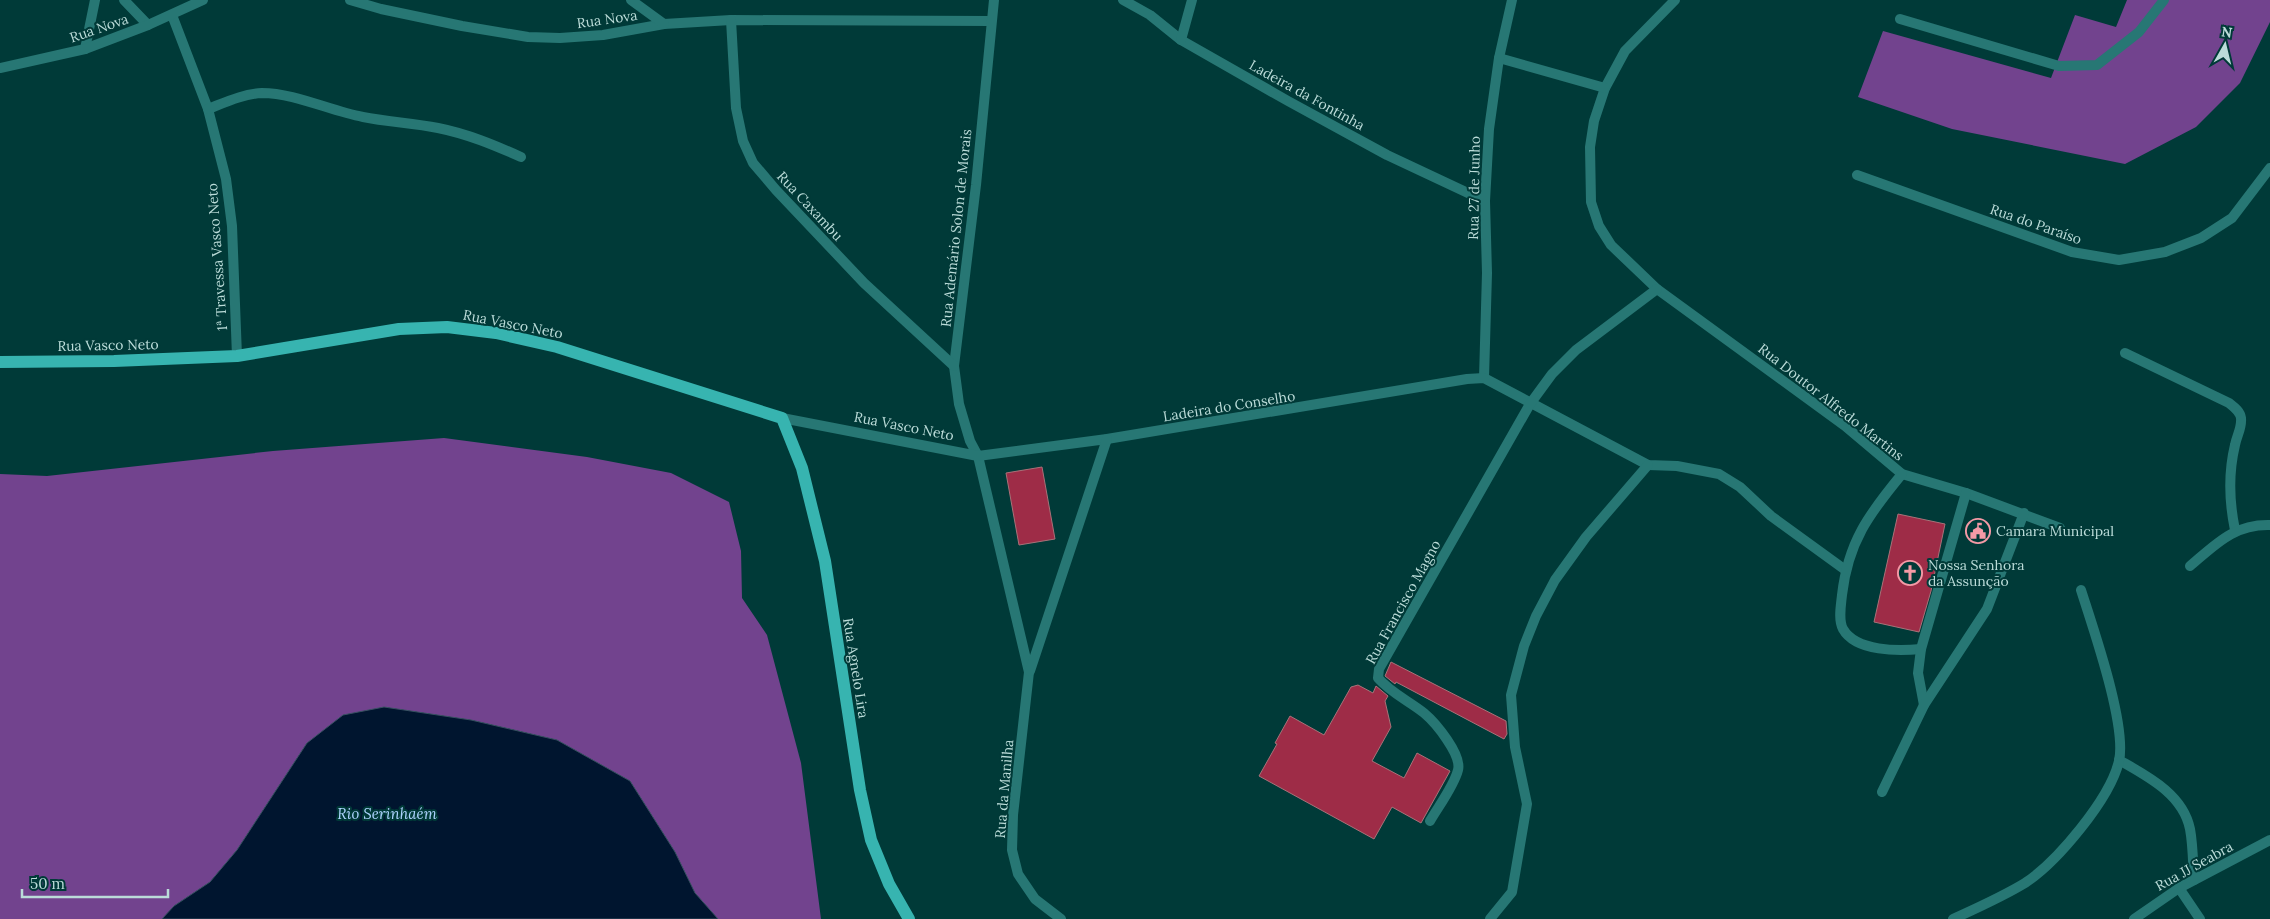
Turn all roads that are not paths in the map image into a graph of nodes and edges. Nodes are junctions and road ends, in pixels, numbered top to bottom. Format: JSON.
{"nodes":[{"id":1,"x":95,"y":0,"type":"edge"},
{"id":2,"x":124,"y":0,"type":"edge"},
{"id":3,"x":203,"y":0,"type":"edge"},
{"id":4,"x":350,"y":0,"type":"edge"},
{"id":5,"x":631,"y":0,"type":"edge"},
{"id":6,"x":994,"y":0,"type":"edge"},
{"id":7,"x":1123,"y":0,"type":"edge"},
{"id":8,"x":1192,"y":0,"type":"edge"},
{"id":9,"x":1512,"y":0,"type":"edge"},
{"id":10,"x":1675,"y":0,"type":"edge"},
{"id":11,"x":2164,"y":0,"type":"edge"},
{"id":12,"x":172,"y":15,"type":"junction"},
{"id":13,"x":1900,"y":19,"type":"dead end"},
{"id":14,"x":731,"y":20,"type":"junction"},
{"id":15,"x":991,"y":21,"type":"junction"},
{"id":16,"x":664,"y":24,"type":"junction"},
{"id":17,"x":148,"y":25,"type":"junction"},
{"id":18,"x":1181,"y":40,"type":"junction"},
{"id":19,"x":85,"y":49,"type":"junction"},
{"id":20,"x":1499,"y":58,"type":"junction"},
{"id":21,"x":0,"y":68,"type":"edge"},
{"id":22,"x":1605,"y":88,"type":"junction"},
{"id":23,"x":208,"y":109,"type":"junction"},
{"id":24,"x":521,"y":157,"type":"dead end"},
{"id":25,"x":2270,"y":168,"type":"edge"},
{"id":26,"x":1857,"y":175,"type":"dead end"},
{"id":27,"x":1485,"y":201,"type":"junction"},
{"id":28,"x":1657,"y":289,"type":"junction"},
{"id":29,"x":2125,"y":353,"type":"dead end"},
{"id":30,"x":237,"y":356,"type":"junction"},
{"id":31,"x":0,"y":362,"type":"edge"},
{"id":32,"x":954,"y":366,"type":"junction"},
{"id":33,"x":1484,"y":378,"type":"junction"},
{"id":34,"x":1530,"y":404,"type":"junction"},
{"id":35,"x":782,"y":418,"type":"junction"},
{"id":36,"x":1107,"y":440,"type":"junction"},
{"id":37,"x":978,"y":456,"type":"junction"},
{"id":38,"x":1648,"y":466,"type":"junction"},
{"id":39,"x":1902,"y":474,"type":"junction"},
{"id":40,"x":1966,"y":493,"type":"junction"},
{"id":41,"x":2024,"y":514,"type":"junction"},
{"id":42,"x":2270,"y":525,"type":"edge"},
{"id":43,"x":2060,"y":528,"type":"dead end"},
{"id":44,"x":2235,"y":530,"type":"junction"},
{"id":45,"x":2190,"y":566,"type":"dead end"},
{"id":46,"x":1844,"y":569,"type":"junction"},
{"id":47,"x":2081,"y":590,"type":"dead end"},
{"id":48,"x":1921,"y":649,"type":"junction"},
{"id":49,"x":1029,"y":672,"type":"junction"},
{"id":50,"x":1924,"y":704,"type":"junction"},
{"id":51,"x":2119,"y":760,"type":"junction"},
{"id":52,"x":1882,"y":792,"type":"dead end"},
{"id":53,"x":1430,"y":821,"type":"dead end"},
{"id":54,"x":2270,"y":840,"type":"edge"},
{"id":55,"x":2194,"y":880,"type":"junction"},
{"id":56,"x":2179,"y":888,"type":"junction"},
{"id":57,"x":909,"y":919,"type":"edge"},
{"id":58,"x":1061,"y":919,"type":"edge"},
{"id":59,"x":1490,"y":919,"type":"edge"},
{"id":60,"x":1953,"y":919,"type":"edge"},
{"id":61,"x":2134,"y":919,"type":"edge"},
{"id":62,"x":2200,"y":919,"type":"edge"}],
"edges":[{"from":1,"to":19,"type":"street"},
{"from":2,"to":17,"type":"street"},
{"from":3,"to":12,"type":"street","name":"Rua Nova"},
{"from":4,"to":16,"type":"street","name":"Rua Nova"},
{"from":5,"to":16,"type":"street"},
{"from":6,"to":15,"type":"street","name":"Rua Ademário Solon de Morais"},
{"from":7,"to":18,"type":"street","name":"Ladeira da Fontinha"},
{"from":8,"to":18,"type":"street"},
{"from":9,"to":20,"type":"street","name":"Rua 27 de Junho"},
{"from":10,"to":22,"type":"street","name":"Rua Doutor Alfredo Martins"},
{"from":11,"to":13,"type":"street"},
{"from":12,"to":17,"type":"street","name":"Rua Nova"},
{"from":12,"to":23,"type":"street","name":"1ª Travessa Vasco Neto"},
{"from":14,"to":15,"type":"street","name":"Rua Nova"},
{"from":14,"to":16,"type":"street","name":"Rua Nova"},
{"from":14,"to":32,"type":"street","name":"Rua Caxambu"},
{"from":15,"to":32,"type":"street","name":"Rua Ademário Solon de Morais"},
{"from":17,"to":19,"type":"street","name":"Rua Nova"},
{"from":18,"to":27,"type":"street","name":"Ladeira da Fontinha"},
{"from":19,"to":21,"type":"street","name":"Rua Nova"},
{"from":20,"to":22,"type":"street"},
{"from":20,"to":27,"type":"street","name":"Rua 27 de Junho"},
{"from":22,"to":28,"type":"street","name":"Rua Doutor Alfredo Martins"},
{"from":23,"to":24,"type":"street"},
{"from":23,"to":30,"type":"street","name":"1ª Travessa Vasco Neto"},
{"from":25,"to":26,"type":"street","name":"Rua do Paraíso"},
{"from":27,"to":33,"type":"street","name":"Rua 27 de Junho"},
{"from":28,"to":34,"type":"street"},
{"from":28,"to":39,"type":"street","name":"Rua Doutor Alfredo Martins"},
{"from":29,"to":44,"type":"street"},
{"from":30,"to":31,"type":"main road","name":"Rua Vasco Neto"},
{"from":30,"to":35,"type":"main road","name":"Rua Vasco Neto"},
{"from":32,"to":37,"type":"street","name":"Rua Ademário Solon de Morais"},
{"from":33,"to":34,"type":"street"},
{"from":33,"to":36,"type":"street","name":"Ladeira do Conselho"},
{"from":34,"to":38,"type":"street"},
{"from":34,"to":53,"type":"street","name":"Rua Francisco Magno"},
{"from":35,"to":37,"type":"street","name":"Rua Vasco Neto"},
{"from":35,"to":57,"type":"main road","name":"Rua Agnelo Lira"},
{"from":36,"to":37,"type":"street","name":"Ladeira do Conselho"},
{"from":36,"to":49,"type":"street","name":"Rua da Manilha"},
{"from":37,"to":49,"type":"street","name":"Rua da Manilha"},
{"from":38,"to":46,"type":"street"},
{"from":38,"to":59,"type":"street"},
{"from":39,"to":40,"type":"street","name":"Rua Doutor Alfredo Martins"},
{"from":39,"to":46,"type":"street"},
{"from":40,"to":41,"type":"street","name":"Rua Doutor Alfredo Martins"},
{"from":40,"to":48,"type":"street"},
{"from":41,"to":43,"type":"street","name":"Rua Doutor Alfredo Martins"},
{"from":41,"to":50,"type":"street"},
{"from":42,"to":44,"type":"street"},
{"from":44,"to":45,"type":"street"},
{"from":46,"to":48,"type":"street"},
{"from":47,"to":51,"type":"street"},
{"from":48,"to":50,"type":"street"},
{"from":49,"to":58,"type":"street","name":"Rua da Manilha"},
{"from":50,"to":52,"type":"street"},
{"from":51,"to":55,"type":"street"},
{"from":51,"to":60,"type":"street"},
{"from":54,"to":55,"type":"street","name":"Rua JJ Seabra"},
{"from":55,"to":56,"type":"street","name":"Rua JJ Seabra"},
{"from":56,"to":61,"type":"street","name":"Rua JJ Seabra"},
{"from":56,"to":62,"type":"street"}]}
